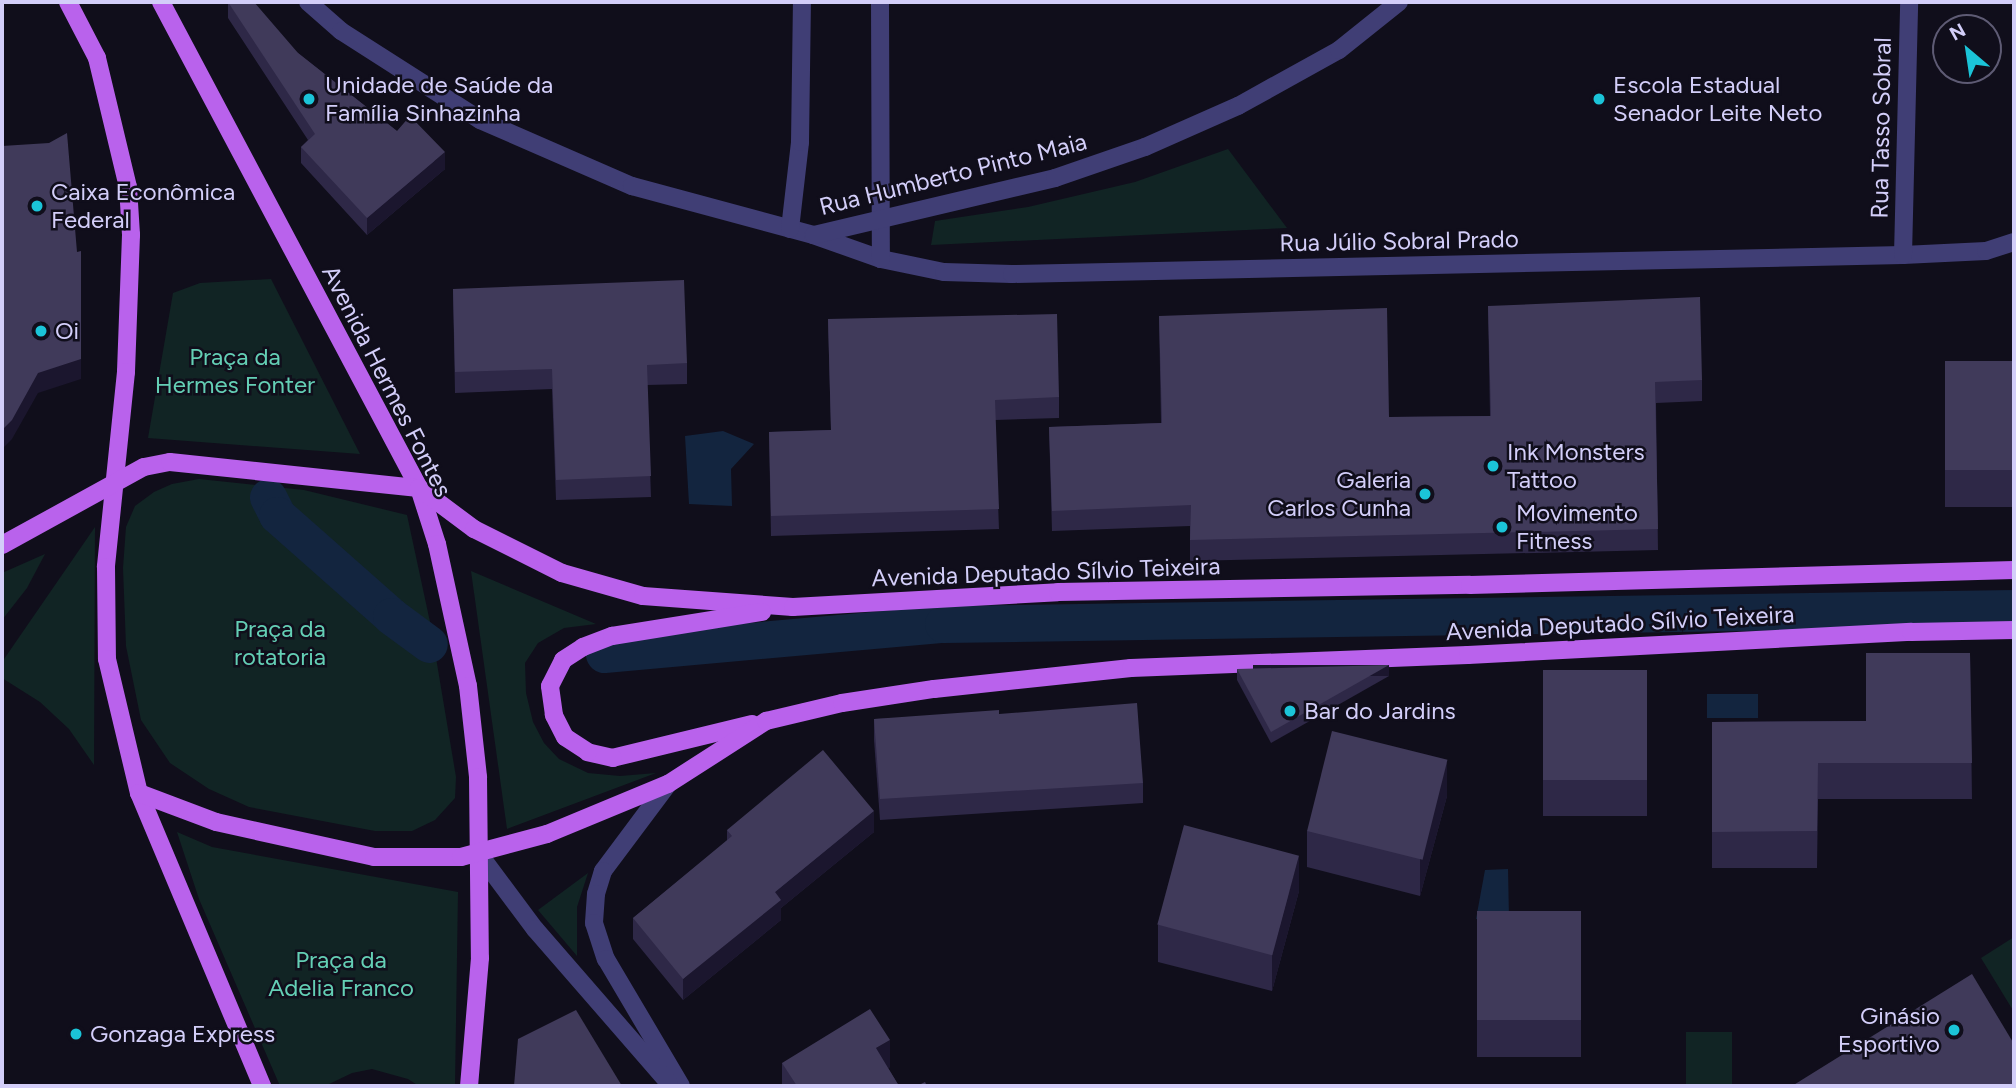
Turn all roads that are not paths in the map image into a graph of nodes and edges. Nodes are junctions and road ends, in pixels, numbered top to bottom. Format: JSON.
{"nodes":[{"id":1,"x":68,"y":2,"type":"edge"},
{"id":2,"x":161,"y":2,"type":"edge"},
{"id":3,"x":308,"y":2,"type":"edge"},
{"id":4,"x":802,"y":2,"type":"edge"},
{"id":5,"x":1399,"y":2,"type":"edge"},
{"id":6,"x":1909,"y":2,"type":"edge"},
{"id":7,"x":885,"y":3,"type":"edge"},
{"id":8,"x":883,"y":217,"type":"junction"},
{"id":9,"x":790,"y":229,"type":"junction"},
{"id":10,"x":813,"y":235,"type":"junction"},
{"id":11,"x":2014,"y":242,"type":"edge"},
{"id":12,"x":1903,"y":255,"type":"junction"},
{"id":13,"x":881,"y":258,"type":"junction"},
{"id":14,"x":114,"y":485,"type":"junction"},
{"id":15,"x":419,"y":488,"type":"junction"},
{"id":16,"x":2,"y":545,"type":"edge"},
{"id":17,"x":2014,"y":570,"type":"edge"},
{"id":18,"x":793,"y":607,"type":"junction"},
{"id":19,"x":2014,"y":630,"type":"edge"},
{"id":20,"x":766,"y":721,"type":"junction"},
{"id":21,"x":668,"y":784,"type":"junction"},
{"id":22,"x":139,"y":793,"type":"junction"},
{"id":23,"x":479,"y":854,"type":"junction"},
{"id":24,"x":262,"y":1086,"type":"edge"},
{"id":25,"x":469,"y":1086,"type":"edge"},
{"id":26,"x":672,"y":1086,"type":"edge"},
{"id":27,"x":681,"y":1086,"type":"edge"}],
"edges":[{"from":1,"to":14,"type":"main road"},
{"from":2,"to":15,"type":"main road","name":"Avenida Hermes Fontes"},
{"from":3,"to":9,"type":"street","name":"Rua Júlio Sobral Prado"},
{"from":4,"to":9,"type":"street"},
{"from":5,"to":8,"type":"street","name":"Rua Humberto Pinto Maia"},
{"from":6,"to":12,"type":"street","name":"Rua Tasso Sobral"},
{"from":7,"to":8,"type":"street"},
{"from":8,"to":10,"type":"street","name":"Rua Humberto Pinto Maia"},
{"from":8,"to":13,"type":"street"},
{"from":9,"to":10,"type":"street","name":"Rua Júlio Sobral Prado"},
{"from":10,"to":13,"type":"street","name":"Rua Júlio Sobral Prado"},
{"from":11,"to":12,"type":"street","name":"Rua Júlio Sobral Prado"},
{"from":12,"to":13,"type":"street","name":"Rua Júlio Sobral Prado"},
{"from":14,"to":15,"type":"main road"},
{"from":14,"to":16,"type":"main road"},
{"from":14,"to":22,"type":"main road"},
{"from":15,"to":18,"type":"main road","name":"Avenida Deputado Sílvio Teixeira"},
{"from":15,"to":23,"type":"main road","name":"Avenida Hermes Fontes"},
{"from":17,"to":18,"type":"main road","name":"Avenida Deputado Sílvio Teixeira"},
{"from":18,"to":20,"type":"main road"},
{"from":19,"to":20,"type":"main road","name":"Avenida Deputado Sílvio Teixeira"},
{"from":20,"to":21,"type":"main road","name":"Avenida Deputado Sílvio Teixeira"},
{"from":21,"to":23,"type":"main road","name":"Avenida Deputado Sílvio Teixeira"},
{"from":21,"to":27,"type":"street"},
{"from":22,"to":23,"type":"main road","name":"Avenida Deputado Sílvio Teixeira"},
{"from":22,"to":24,"type":"main road"},
{"from":23,"to":25,"type":"main road","name":"Avenida Hermes Fontes"},
{"from":23,"to":26,"type":"street"}]}
